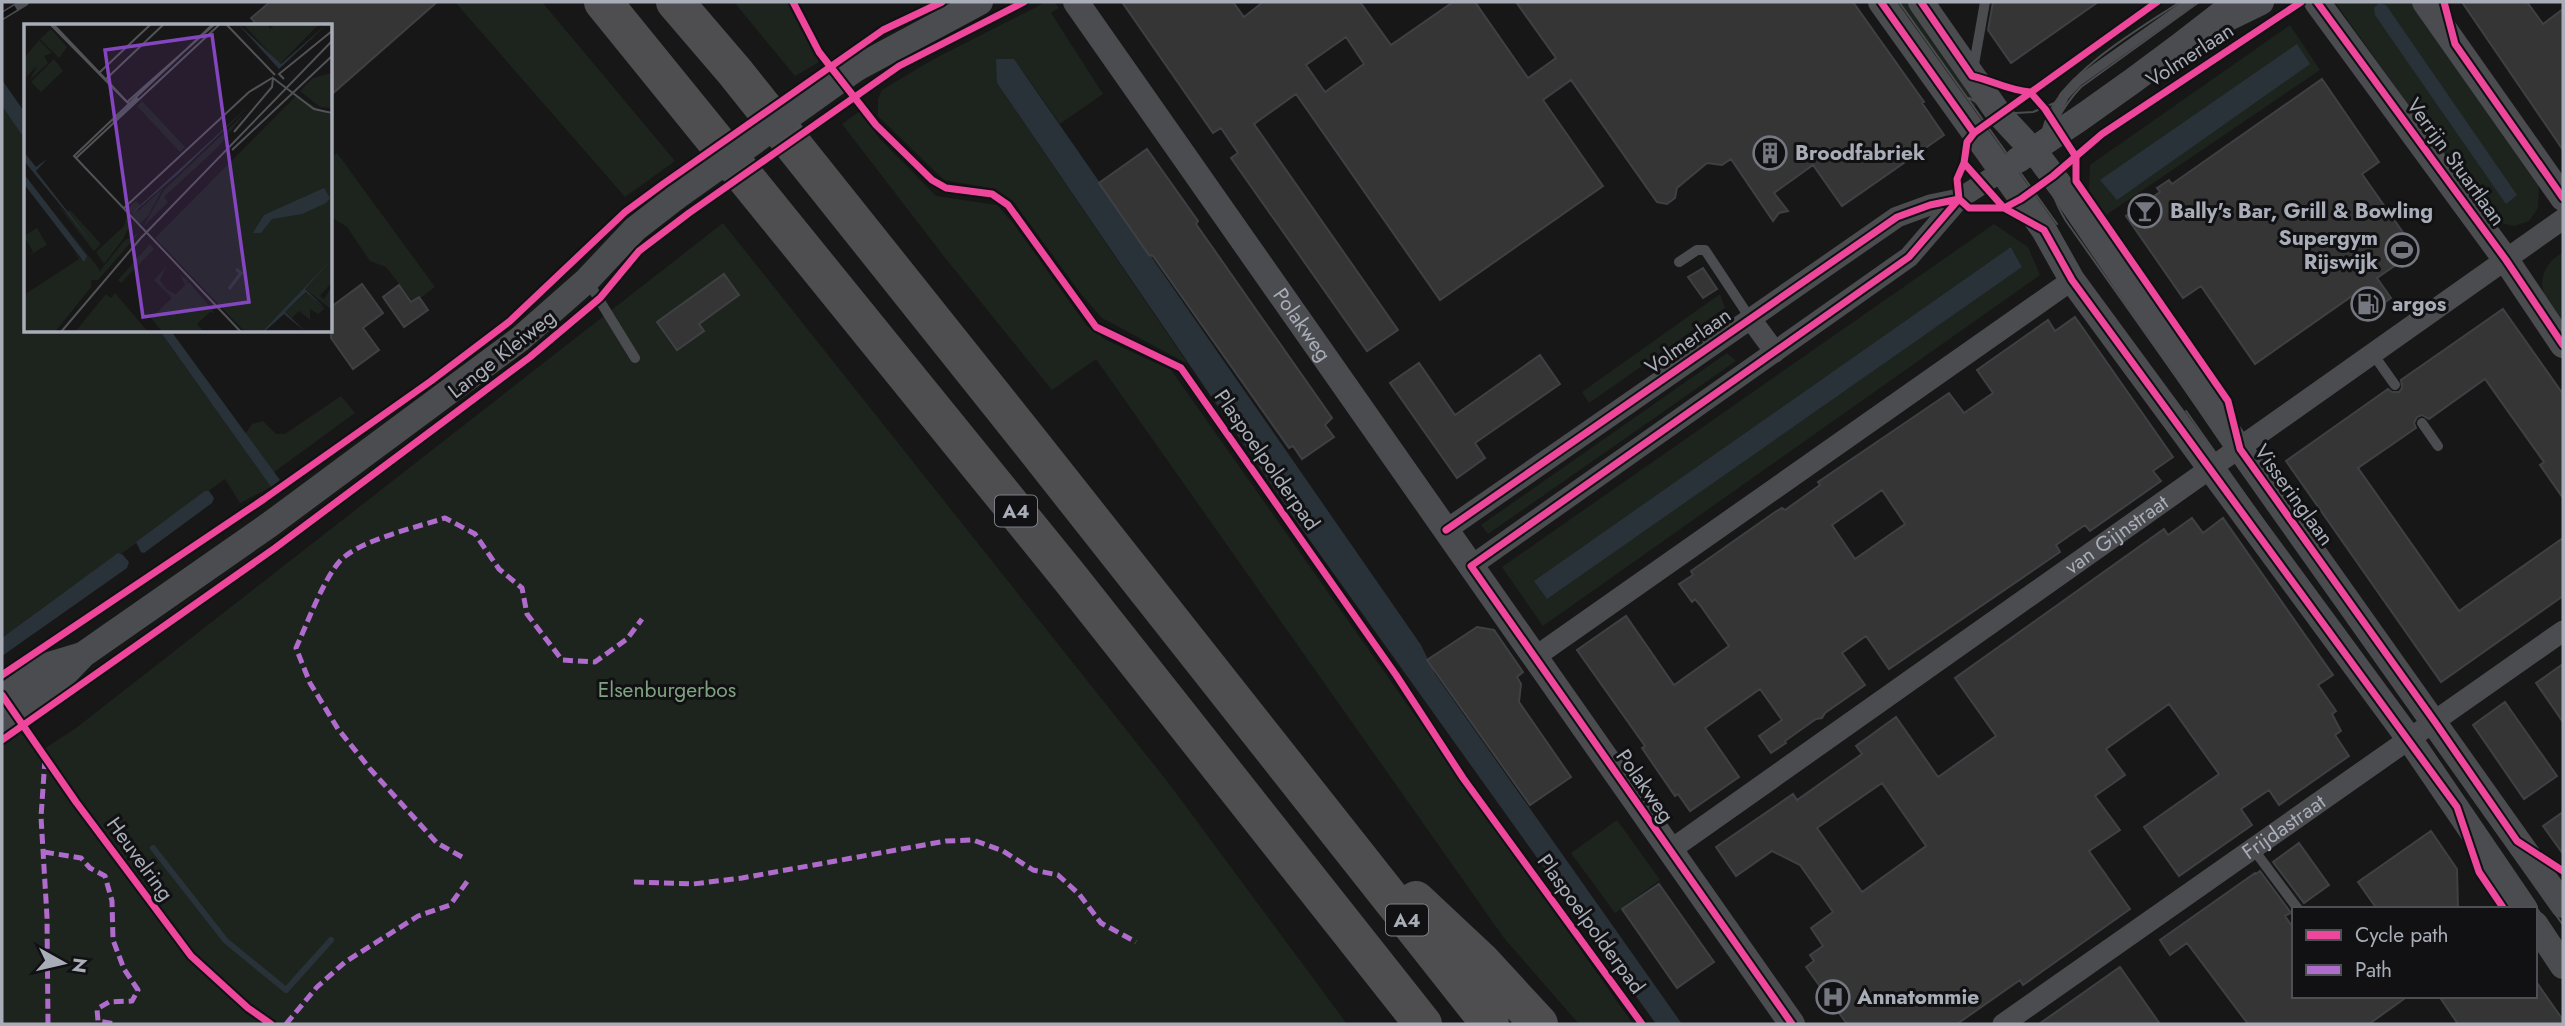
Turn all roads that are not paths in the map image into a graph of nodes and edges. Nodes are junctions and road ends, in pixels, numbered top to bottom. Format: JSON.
{"nodes":[{"id":1,"x":603,"y":2,"type":"edge"},
{"id":2,"x":675,"y":2,"type":"edge"},
{"id":3,"x":980,"y":2,"type":"edge"},
{"id":4,"x":1076,"y":2,"type":"edge"},
{"id":5,"x":1881,"y":2,"type":"edge"},
{"id":6,"x":1921,"y":2,"type":"edge"},
{"id":7,"x":1985,"y":2,"type":"edge"},
{"id":8,"x":2190,"y":2,"type":"edge"},
{"id":9,"x":2236,"y":2,"type":"edge"},
{"id":10,"x":2261,"y":2,"type":"edge"},
{"id":11,"x":2317,"y":2,"type":"edge"},
{"id":12,"x":2425,"y":2,"type":"edge"},
{"id":13,"x":2198,"y":32,"type":"junction"},
{"id":14,"x":1972,"y":76,"type":"junction"},
{"id":15,"x":2039,"y":146,"type":"junction"},
{"id":16,"x":2002,"y":171,"type":"junction"},
{"id":17,"x":2563,"y":198,"type":"edge"},
{"id":18,"x":1959,"y":199,"type":"junction"},
{"id":19,"x":2563,"y":219,"type":"edge"},
{"id":20,"x":2506,"y":260,"type":"junction"},
{"id":21,"x":1679,"y":262,"type":"dead end"},
{"id":22,"x":587,"y":280,"type":"junction"},
{"id":23,"x":2072,"y":280,"type":"junction"},
{"id":24,"x":1750,"y":318,"type":"junction"},
{"id":25,"x":2563,"y":345,"type":"edge"},
{"id":26,"x":1774,"y":352,"type":"junction"},
{"id":27,"x":2373,"y":354,"type":"junction"},
{"id":28,"x":635,"y":358,"type":"dead end"},
{"id":29,"x":2395,"y":384,"type":"dead end"},
{"id":30,"x":2422,"y":423,"type":"dead end"},
{"id":31,"x":2438,"y":446,"type":"dead end"},
{"id":32,"x":2240,"y":449,"type":"junction"},
{"id":33,"x":2210,"y":469,"type":"junction"},
{"id":34,"x":1447,"y":530,"type":"junction"},
{"id":35,"x":1471,"y":566,"type":"junction"},
{"id":36,"x":2563,"y":631,"type":"edge"},
{"id":37,"x":84,"y":654,"type":"junction"},
{"id":38,"x":1535,"y":657,"type":"junction"},
{"id":39,"x":2,"y":698,"type":"edge"},
{"id":40,"x":2435,"y":722,"type":"junction"},
{"id":41,"x":2,"y":725,"type":"edge"},
{"id":42,"x":2410,"y":740,"type":"junction"},
{"id":43,"x":1325,"y":815,"type":"junction"},
{"id":44,"x":2254,"y":850,"type":"junction"},
{"id":45,"x":1669,"y":851,"type":"junction"},
{"id":46,"x":2563,"y":905,"type":"edge"},
{"id":47,"x":2297,"y":907,"type":"edge"},
{"id":48,"x":2524,"y":907,"type":"edge"},
{"id":49,"x":2537,"y":927,"type":"edge"},
{"id":50,"x":2563,"y":966,"type":"edge"},
{"id":51,"x":1423,"y":1024,"type":"edge"},
{"id":52,"x":1490,"y":1024,"type":"edge"},
{"id":53,"x":1539,"y":1024,"type":"edge"},
{"id":54,"x":1792,"y":1024,"type":"edge"},
{"id":55,"x":2003,"y":1024,"type":"edge"}],
"edges":[{"from":1,"to":51,"type":"highway","number":"A4"},
{"from":2,"to":43,"type":"highway","number":"A4"},
{"from":3,"to":22,"type":"street","name":"Lange Kleiweg","bridge":true},
{"from":4,"to":34,"type":"street","name":"Polakweg"},
{"from":5,"to":16,"type":"street"},
{"from":6,"to":14,"type":"street","name":"Visseringlaan"},
{"from":7,"to":14,"type":"lane"},
{"from":8,"to":15,"type":"lane","name":"Volmerlaan"},
{"from":9,"to":13,"type":"street","name":"Volmerlaan"},
{"from":10,"to":13,"type":"street","name":"Volmerlaan"},
{"from":11,"to":20,"type":"street","name":"Verrijn Stuartlaan"},
{"from":12,"to":17,"type":"street"},
{"from":13,"to":15,"type":"street","name":"Volmerlaan"},
{"from":14,"to":15,"type":"street","name":"Visseringlaan"},
{"from":15,"to":16,"type":"street","name":"Volmerlaan"},
{"from":15,"to":32,"type":"street","name":"Visseringlaan"},
{"from":16,"to":18,"type":"street","name":"Volmerlaan"},
{"from":16,"to":23,"type":"street"},
{"from":18,"to":24,"type":"street","name":"Volmerlaan"},
{"from":18,"to":26,"type":"street","name":"Volmerlaan"},
{"from":19,"to":20,"type":"street","name":"van Gijnstraat"},
{"from":20,"to":25,"type":"street","name":"Verrijn Stuartlaan"},
{"from":20,"to":27,"type":"street","name":"van Gijnstraat"},
{"from":21,"to":24,"type":"lane"},
{"from":22,"to":28,"type":"lane"},
{"from":22,"to":37,"type":"street","name":"Lange Kleiweg"},
{"from":23,"to":33,"type":"street"},
{"from":23,"to":38,"type":"street"},
{"from":24,"to":26,"type":"street","name":"Volmerlaan"},
{"from":24,"to":34,"type":"street","name":"Volmerlaan"},
{"from":26,"to":35,"type":"street","name":"Volmerlaan"},
{"from":27,"to":29,"type":"lane"},
{"from":27,"to":32,"type":"street","name":"van Gijnstraat"},
{"from":30,"to":31,"type":"lane"},
{"from":32,"to":33,"type":"street","name":"van Gijnstraat"},
{"from":32,"to":40,"type":"street","name":"Visseringlaan"},
{"from":33,"to":42,"type":"street"},
{"from":33,"to":45,"type":"street","name":"van Gijnstraat"},
{"from":34,"to":35,"type":"street","name":"Polakweg"},
{"from":35,"to":38,"type":"street","name":"Polakweg"},
{"from":36,"to":40,"type":"street","name":"Frijdastraat"},
{"from":37,"to":39,"type":"street","name":"Lange Kleiweg"},
{"from":37,"to":41,"type":"street","name":"Lange Kleiweg"},
{"from":38,"to":45,"type":"street","name":"Polakweg"},
{"from":40,"to":42,"type":"street","name":"Frijdastraat"},
{"from":40,"to":46,"type":"street","name":"Visseringlaan"},
{"from":42,"to":44,"type":"street","name":"Frijdastraat"},
{"from":42,"to":48,"type":"street"},
{"from":43,"to":52,"type":"highway","number":"A4"},
{"from":43,"to":53,"type":"highway","number":"A4"},
{"from":44,"to":47,"type":"lane"},
{"from":44,"to":55,"type":"street","name":"Frijdastraat"},
{"from":45,"to":54,"type":"street","name":"Polakweg"},
{"from":49,"to":50,"type":"street"}]}
